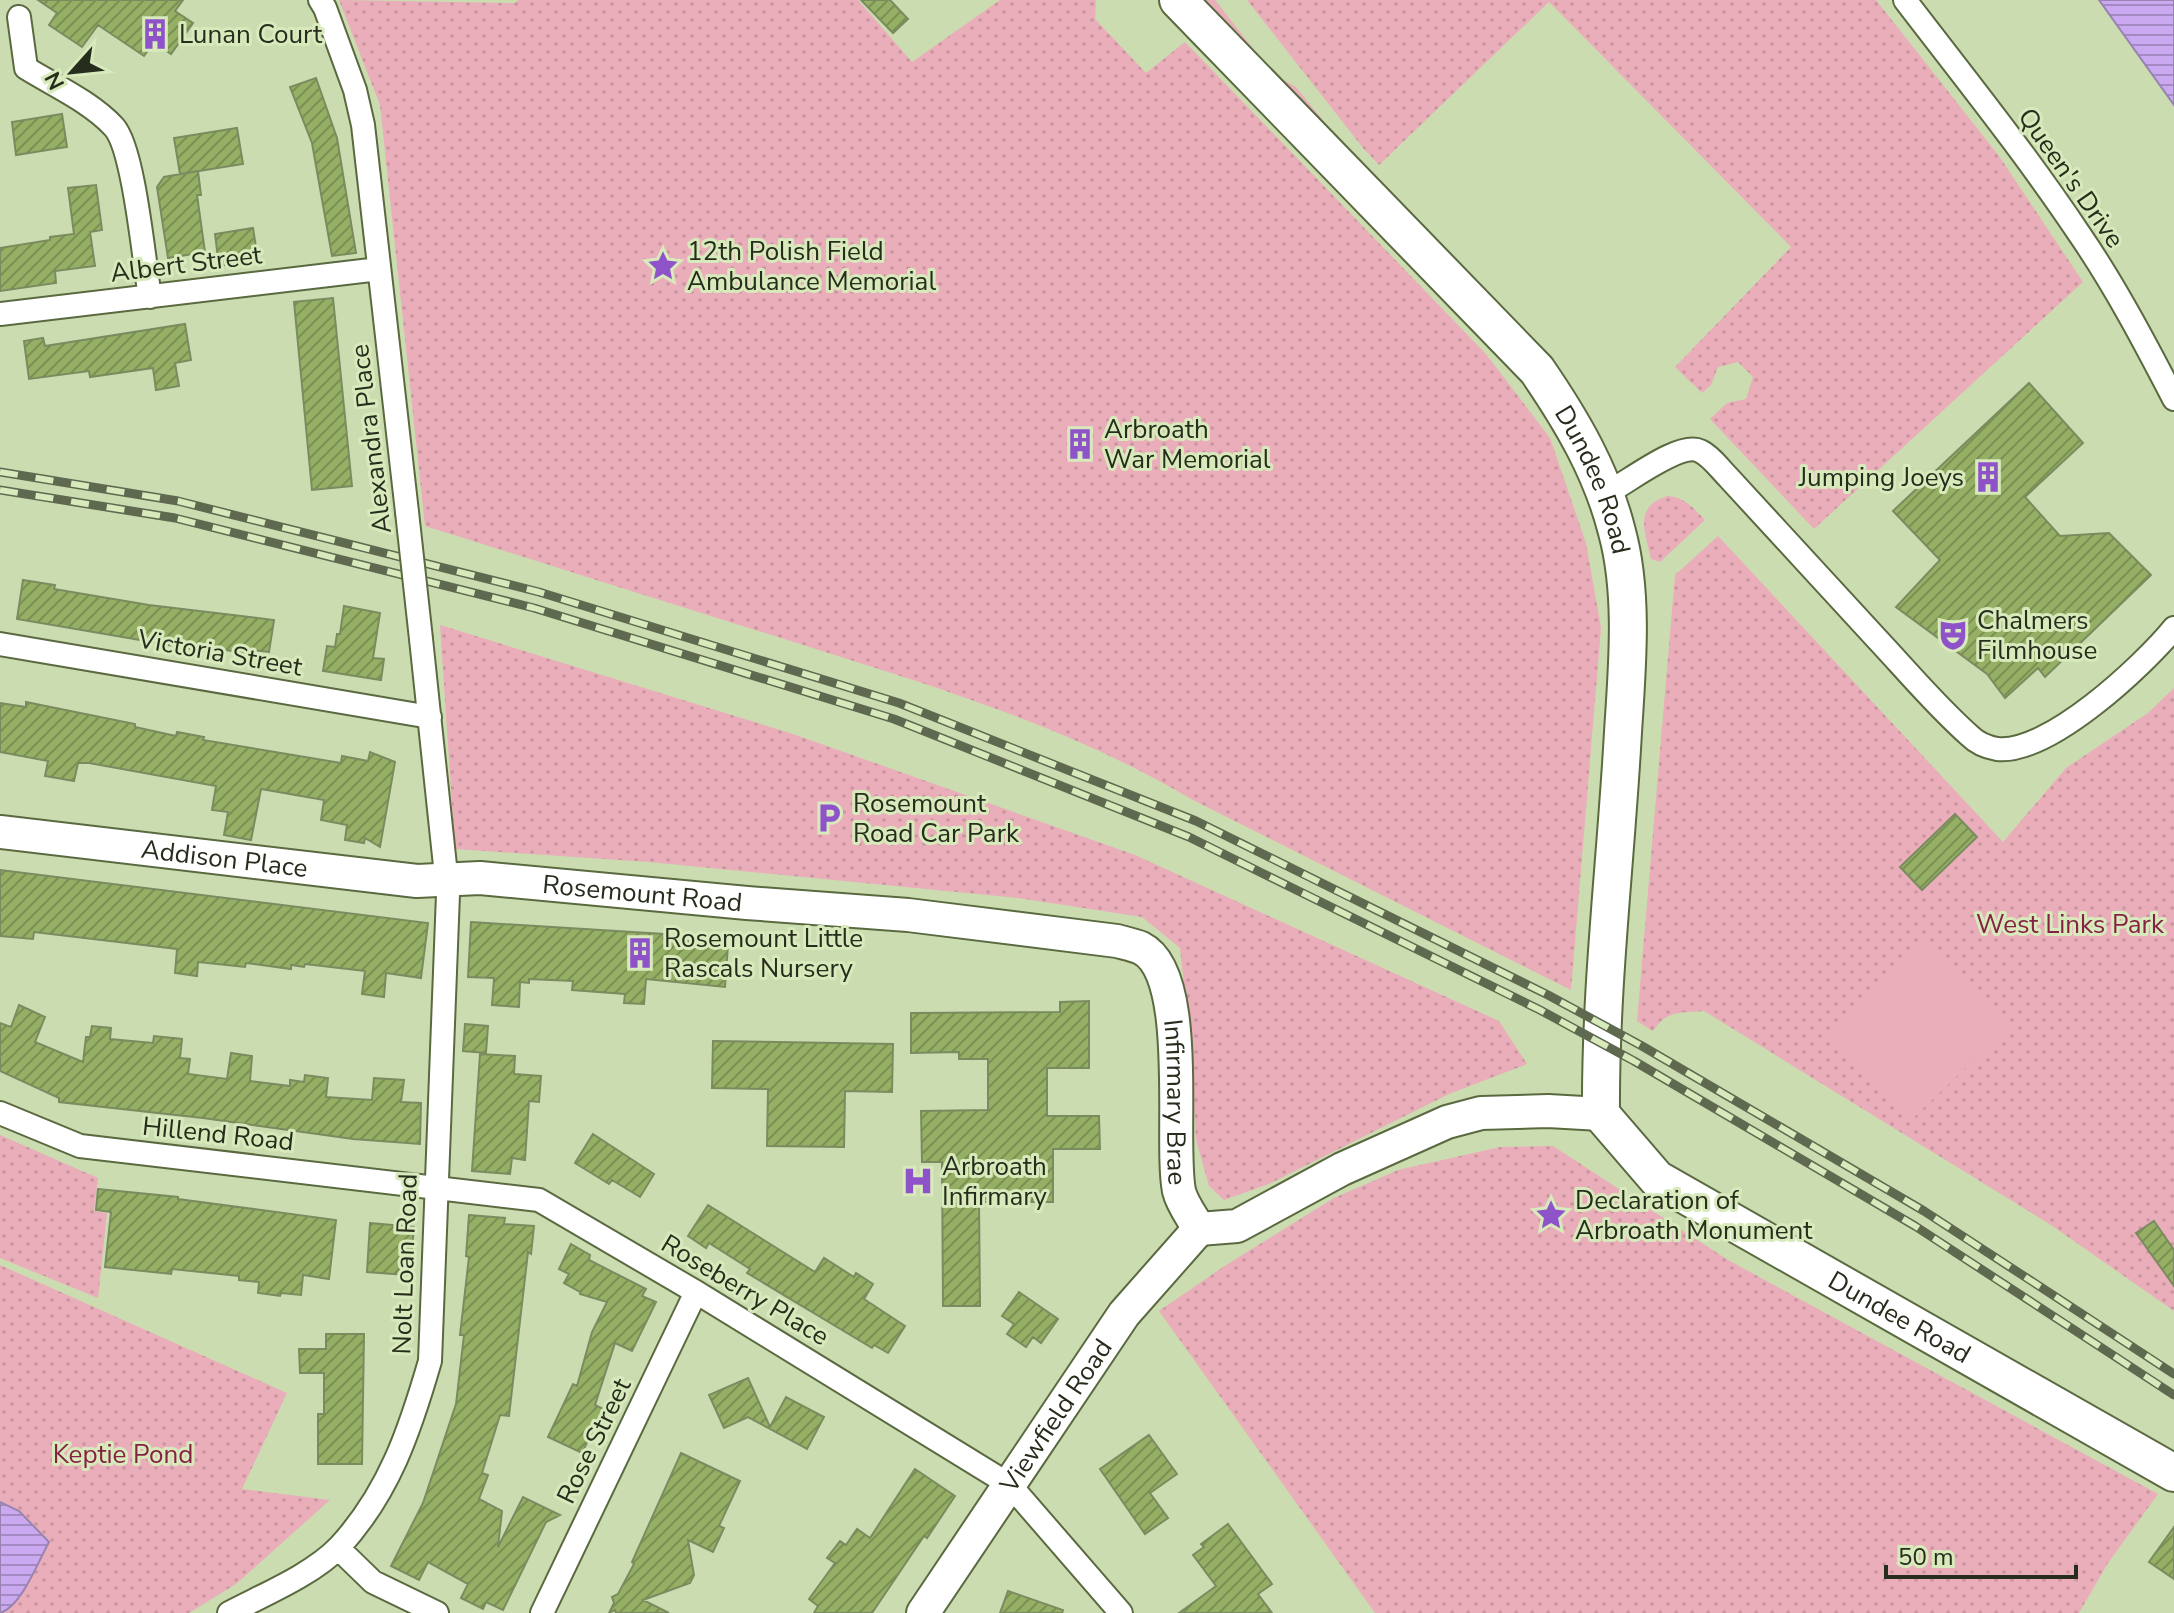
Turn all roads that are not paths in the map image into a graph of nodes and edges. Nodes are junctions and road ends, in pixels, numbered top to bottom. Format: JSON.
{"nodes":[{"id":1,"x":320,"y":0,"type":"edge"},
{"id":2,"x":1178,"y":0,"type":"edge"},
{"id":3,"x":1905,"y":0,"type":"edge"},
{"id":4,"x":19,"y":17,"type":"dead end"},
{"id":5,"x":379,"y":269,"type":"junction"},
{"id":6,"x":150,"y":297,"type":"junction"},
{"id":7,"x":0,"y":314,"type":"edge"},
{"id":8,"x":2174,"y":399,"type":"edge"},
{"id":9,"x":1605,"y":494,"type":"junction"},
{"id":10,"x":2174,"y":628,"type":"edge"},
{"id":11,"x":0,"y":644,"type":"edge"},
{"id":12,"x":430,"y":717,"type":"junction"},
{"id":13,"x":0,"y":832,"type":"edge"},
{"id":14,"x":448,"y":879,"type":"junction"},
{"id":15,"x":1161,"y":971,"type":"joint"},
{"id":16,"x":0,"y":1113,"type":"edge"},
{"id":17,"x":1601,"y":1114,"type":"junction"},
{"id":18,"x":436,"y":1186,"type":"junction"},
{"id":19,"x":1199,"y":1229,"type":"junction"},
{"id":20,"x":696,"y":1292,"type":"junction"},
{"id":21,"x":2174,"y":1473,"type":"edge"},
{"id":22,"x":1010,"y":1485,"type":"junction"},
{"id":23,"x":338,"y":1548,"type":"junction"},
{"id":24,"x":229,"y":1613,"type":"edge"},
{"id":25,"x":437,"y":1613,"type":"edge"},
{"id":26,"x":542,"y":1613,"type":"edge"},
{"id":27,"x":923,"y":1613,"type":"edge"},
{"id":28,"x":1121,"y":1613,"type":"edge"}],
"edges":[{"from":1,"to":5,"type":"street","name":"Alexandra Place"},
{"from":2,"to":9,"type":"main road","name":"Dundee Road"},
{"from":3,"to":8,"type":"street","name":"Queen's Drive"},
{"from":4,"to":6,"type":"street"},
{"from":5,"to":6,"type":"street","name":"Albert Street"},
{"from":5,"to":12,"type":"street","name":"Alexandra Place","bridge":true},
{"from":6,"to":7,"type":"street","name":"Albert Street"},
{"from":9,"to":10,"type":"street"},
{"from":9,"to":17,"type":"main road","name":"Dundee Road"},
{"from":11,"to":12,"type":"street","name":"Victoria Street"},
{"from":12,"to":14,"type":"street","name":"Alexandra Place"},
{"from":13,"to":14,"type":"main road","name":"Addison Place"},
{"from":14,"to":15,"type":"main road","name":"Rosemount Road"},
{"from":14,"to":18,"type":"street","name":"Nolt Loan Road"},
{"from":15,"to":19,"type":"main road","name":"Infirmary Brae"},
{"from":16,"to":18,"type":"street","name":"Hillend Road"},
{"from":17,"to":19,"type":"main road"},
{"from":17,"to":21,"type":"main road","name":"Dundee Road"},
{"from":18,"to":20,"type":"street","name":"Roseberry Place"},
{"from":18,"to":23,"type":"street","name":"Nolt Loan Road"},
{"from":19,"to":22,"type":"main road","name":"Viewfield Road"},
{"from":20,"to":22,"type":"street","name":"Roseberry Place"},
{"from":20,"to":26,"type":"street","name":"Rose Street"},
{"from":22,"to":27,"type":"main road","name":"Viewfield Road"},
{"from":22,"to":28,"type":"street","name":"Roseberry Place"},
{"from":23,"to":24,"type":"street","name":"Nolt Loan Road"},
{"from":23,"to":25,"type":"street"}]}
